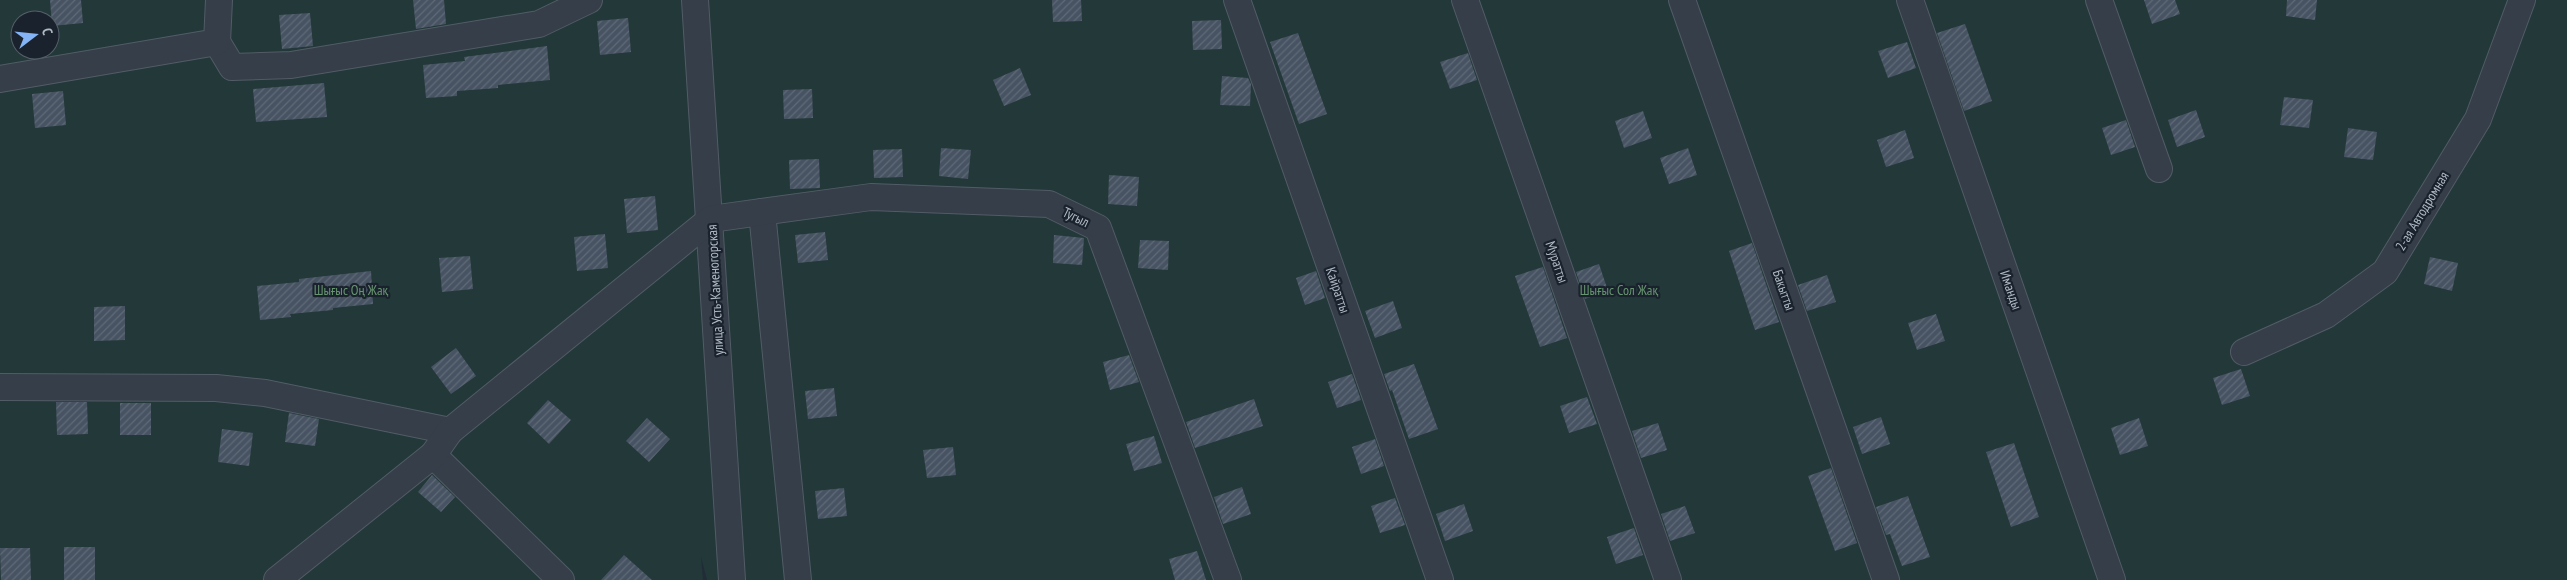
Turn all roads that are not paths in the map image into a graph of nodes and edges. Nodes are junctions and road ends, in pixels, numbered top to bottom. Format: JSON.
{"nodes":[{"id":1,"x":219,"y":0,"type":"edge"},
{"id":2,"x":589,"y":0,"type":"edge"},
{"id":3,"x":695,"y":0,"type":"edge"},
{"id":4,"x":1237,"y":0,"type":"edge"},
{"id":5,"x":1465,"y":0,"type":"edge"},
{"id":6,"x":1682,"y":0,"type":"edge"},
{"id":7,"x":1910,"y":0,"type":"edge"},
{"id":8,"x":2099,"y":0,"type":"edge"},
{"id":9,"x":2522,"y":0,"type":"edge"},
{"id":10,"x":217,"y":42,"type":"junction"},
{"id":11,"x":0,"y":79,"type":"edge"},
{"id":12,"x":2159,"y":169,"type":"dead end"},
{"id":13,"x":762,"y":212,"type":"junction"},
{"id":14,"x":711,"y":220,"type":"junction"},
{"id":15,"x":2244,"y":352,"type":"dead end"},
{"id":16,"x":0,"y":387,"type":"edge"},
{"id":17,"x":450,"y":431,"type":"junction"},
{"id":18,"x":433,"y":455,"type":"junction"},
{"id":19,"x":277,"y":580,"type":"edge"},
{"id":20,"x":562,"y":580,"type":"edge"},
{"id":21,"x":732,"y":580,"type":"edge"},
{"id":22,"x":798,"y":580,"type":"edge"},
{"id":23,"x":1228,"y":580,"type":"edge"},
{"id":24,"x":1440,"y":580,"type":"edge"},
{"id":25,"x":1668,"y":580,"type":"edge"},
{"id":26,"x":1886,"y":580,"type":"edge"},
{"id":27,"x":2112,"y":580,"type":"edge"}],
"edges":[{"from":1,"to":10,"type":"street"},
{"from":2,"to":10,"type":"street"},
{"from":3,"to":14,"type":"street","name":"улица Усть-Каменогорская"},
{"from":4,"to":24,"type":"street","name":"Кайратты"},
{"from":5,"to":25,"type":"street","name":"Муратты"},
{"from":6,"to":26,"type":"street","name":"Бакытты"},
{"from":7,"to":27,"type":"street","name":"Иманды"},
{"from":8,"to":12,"type":"street"},
{"from":9,"to":15,"type":"street","name":"2-ая Автодромная"},
{"from":10,"to":11,"type":"street"},
{"from":13,"to":14,"type":"street","name":"Тугыл"},
{"from":13,"to":22,"type":"street"},
{"from":13,"to":23,"type":"street","name":"Тугыл"},
{"from":14,"to":17,"type":"street"},
{"from":14,"to":21,"type":"street","name":"улица Усть-Каменогорская"},
{"from":16,"to":17,"type":"street"},
{"from":17,"to":18,"type":"street"},
{"from":18,"to":19,"type":"street"},
{"from":18,"to":20,"type":"street"}]}
